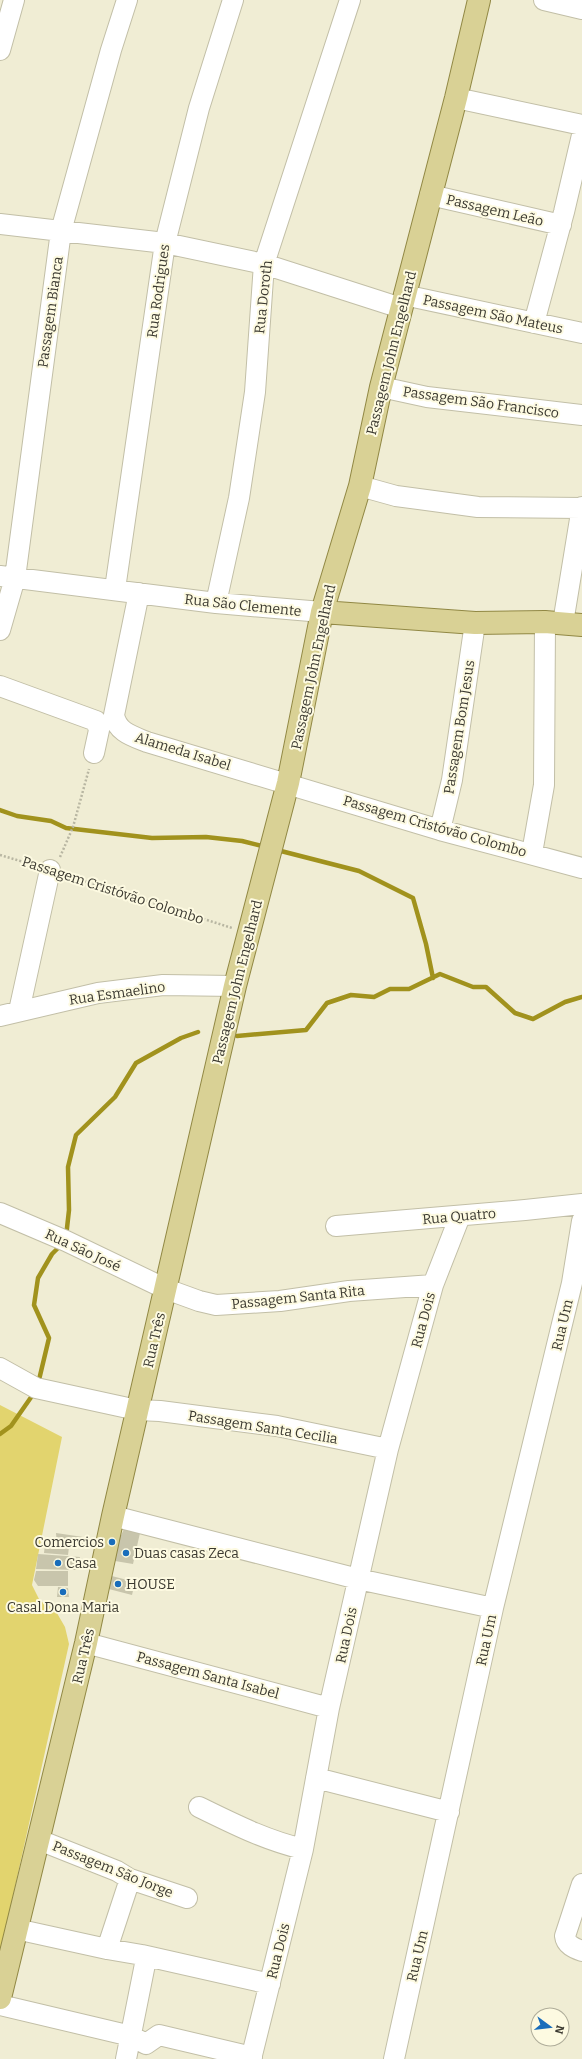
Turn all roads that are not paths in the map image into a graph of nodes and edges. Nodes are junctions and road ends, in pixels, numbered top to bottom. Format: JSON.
{"nodes":[{"id":1,"x":14,"y":0,"type":"edge"},
{"id":2,"x":127,"y":0,"type":"edge"},
{"id":3,"x":233,"y":0,"type":"edge"},
{"id":4,"x":350,"y":0,"type":"edge"},
{"id":5,"x":479,"y":0,"type":"edge"},
{"id":6,"x":544,"y":0,"type":"edge"},
{"id":7,"x":582,"y":9,"type":"edge"},
{"id":8,"x":0,"y":50,"type":"edge"},
{"id":9,"x":456,"y":98,"type":"junction"},
{"id":10,"x":582,"y":125,"type":"edge"},
{"id":11,"x":582,"y":135,"type":"edge"},
{"id":12,"x":430,"y":195,"type":"junction"},
{"id":13,"x":569,"y":217,"type":"edge"},
{"id":14,"x":0,"y":224,"type":"edge"},
{"id":15,"x":61,"y":231,"type":"junction"},
{"id":16,"x":165,"y":243,"type":"junction"},
{"id":17,"x":264,"y":264,"type":"junction"},
{"id":18,"x":402,"y":302,"type":"junction"},
{"id":19,"x":534,"y":323,"type":"junction"},
{"id":20,"x":582,"y":333,"type":"edge"},
{"id":21,"x":380,"y":387,"type":"junction"},
{"id":22,"x":582,"y":415,"type":"edge"},
{"id":23,"x":360,"y":486,"type":"junction"},
{"id":24,"x":582,"y":508,"type":"edge"},
{"id":25,"x":8,"y":577,"type":"edge"},
{"id":26,"x":115,"y":589,"type":"junction"},
{"id":27,"x":139,"y":593,"type":"junction"},
{"id":28,"x":216,"y":603,"type":"junction"},
{"id":29,"x":322,"y":612,"type":"junction"},
{"id":30,"x":475,"y":623,"type":"junction"},
{"id":31,"x":563,"y":623,"type":"edge"},
{"id":32,"x":0,"y":630,"type":"edge"},
{"id":33,"x":0,"y":686,"type":"edge"},
{"id":34,"x":94,"y":753,"type":"road end"},
{"id":35,"x":288,"y":783,"type":"junction"},
{"id":36,"x":440,"y":830,"type":"junction"},
{"id":37,"x":532,"y":853,"type":"junction"},
{"id":38,"x":582,"y":868,"type":"edge"},
{"id":39,"x":52,"y":871,"type":"road end"},
{"id":40,"x":236,"y":986,"type":"junction"},
{"id":41,"x":19,"y":1011,"type":"junction"},
{"id":42,"x":0,"y":1016,"type":"edge"},
{"id":43,"x":582,"y":1204,"type":"edge"},
{"id":44,"x":0,"y":1213,"type":"edge"},
{"id":45,"x":460,"y":1216,"type":"junction"},
{"id":46,"x":582,"y":1221,"type":"edge"},
{"id":47,"x":336,"y":1226,"type":"dead end"},
{"id":48,"x":433,"y":1285,"type":"junction"},
{"id":49,"x":166,"y":1289,"type":"junction"},
{"id":50,"x":0,"y":1368,"type":"edge"},
{"id":51,"x":137,"y":1410,"type":"junction"},
{"id":52,"x":388,"y":1449,"type":"junction"},
{"id":53,"x":112,"y":1516,"type":"junction"},
{"id":54,"x":358,"y":1579,"type":"junction"},
{"id":55,"x":493,"y":1608,"type":"junction"},
{"id":56,"x":86,"y":1643,"type":"junction"},
{"id":57,"x":330,"y":1708,"type":"junction"},
{"id":58,"x":316,"y":1778,"type":"junction"},
{"id":59,"x":199,"y":1807,"type":"dead end"},
{"id":60,"x":449,"y":1812,"type":"junction"},
{"id":61,"x":39,"y":1840,"type":"junction"},
{"id":62,"x":303,"y":1849,"type":"junction"},
{"id":63,"x":130,"y":1879,"type":"junction"},
{"id":64,"x":582,"y":1884,"type":"edge"},
{"id":65,"x":188,"y":1898,"type":"dead end"},
{"id":66,"x":16,"y":1929,"type":"junction"},
{"id":67,"x":107,"y":1950,"type":"junction"},
{"id":68,"x":582,"y":1951,"type":"edge"},
{"id":69,"x":142,"y":1955,"type":"junction"},
{"id":70,"x":270,"y":1984,"type":"junction"},
{"id":71,"x":0,"y":1998,"type":"edge"},
{"id":72,"x":0,"y":2005,"type":"edge"},
{"id":73,"x":131,"y":2036,"type":"junction"},
{"id":74,"x":252,"y":2058,"type":"edge"},
{"id":75,"x":126,"y":2059,"type":"edge"},
{"id":76,"x":394,"y":2059,"type":"edge"}],
"edges":[{"from":1,"to":8,"type":"street"},
{"from":2,"to":15,"type":"street","name":"Passagem Bianca"},
{"from":3,"to":16,"type":"street","name":"Rua Rodrigues"},
{"from":4,"to":17,"type":"street","name":"Rua Doroth"},
{"from":5,"to":9,"type":"main road","name":"Passagem John Engelhard"},
{"from":6,"to":7,"type":"street"},
{"from":9,"to":10,"type":"street"},
{"from":9,"to":12,"type":"main road","name":"Passagem John Engelhard"},
{"from":11,"to":13,"type":"street"},
{"from":12,"to":13,"type":"street","name":"Passagem Leão"},
{"from":12,"to":18,"type":"main road","name":"Passagem John Engelhard"},
{"from":13,"to":19,"type":"street"},
{"from":14,"to":15,"type":"street","name":"Passagem São Mateus"},
{"from":15,"to":16,"type":"street","name":"Passagem São Mateus"},
{"from":15,"to":25,"type":"street","name":"Passagem Bianca"},
{"from":16,"to":17,"type":"street","name":"Passagem São Mateus"},
{"from":16,"to":26,"type":"street","name":"Rua Rodrigues"},
{"from":17,"to":18,"type":"street","name":"Passagem São Mateus"},
{"from":17,"to":28,"type":"street","name":"Rua Doroth"},
{"from":18,"to":19,"type":"street","name":"Passagem São Mateus"},
{"from":18,"to":21,"type":"main road","name":"Passagem John Engelhard"},
{"from":19,"to":20,"type":"street","name":"Passagem São Mateus"},
{"from":21,"to":22,"type":"street","name":"Passagem São Francisco"},
{"from":21,"to":23,"type":"main road","name":"Passagem John Engelhard"},
{"from":23,"to":24,"type":"street"},
{"from":23,"to":29,"type":"main road","name":"Passagem John Engelhard"},
{"from":24,"to":31,"type":"street"},
{"from":25,"to":26,"type":"street","name":"Rua São Clemente"},
{"from":25,"to":32,"type":"street","name":"Passagem Bianca"},
{"from":26,"to":27,"type":"street","name":"Rua São Clemente"},
{"from":27,"to":28,"type":"street","name":"Rua São Clemente"},
{"from":27,"to":35,"type":"street","name":"Alameda Isabel"},
{"from":28,"to":29,"type":"street","name":"Rua São Clemente"},
{"from":29,"to":30,"type":"main road","name":"Rua São Clemente"},
{"from":29,"to":35,"type":"main road","name":"Passagem John Engelhard"},
{"from":30,"to":31,"type":"main road","name":"Rua São Clemente"},
{"from":30,"to":36,"type":"street","name":"Passagem Bom Jesus"},
{"from":31,"to":37,"type":"street"},
{"from":33,"to":34,"type":"street"},
{"from":35,"to":36,"type":"street","name":"Passagem Cristóvão Colombo"},
{"from":35,"to":40,"type":"main road","name":"Passagem John Engelhard"},
{"from":36,"to":37,"type":"street","name":"Passagem Cristóvão Colombo"},
{"from":37,"to":38,"type":"street","name":"Passagem Cristóvão Colombo"},
{"from":39,"to":41,"type":"street"},
{"from":40,"to":41,"type":"street","name":"Rua Esmaelino"},
{"from":40,"to":49,"type":"main road","name":"Passagem John Engelhard"},
{"from":41,"to":42,"type":"street","name":"Rua Esmaelino"},
{"from":43,"to":45,"type":"street","name":"Rua Quatro"},
{"from":44,"to":49,"type":"street","name":"Rua São José"},
{"from":45,"to":47,"type":"street","name":"Rua Quatro"},
{"from":45,"to":48,"type":"street","name":"Rua Dois"},
{"from":46,"to":55,"type":"street","name":"Rua Um"},
{"from":48,"to":49,"type":"street","name":"Passagem Santa Rita"},
{"from":48,"to":52,"type":"street","name":"Rua Dois"},
{"from":49,"to":51,"type":"main road","name":"Rua Três"},
{"from":50,"to":51,"type":"street","name":"Passagem Santa Cecilia"},
{"from":51,"to":52,"type":"street","name":"Passagem Santa Cecilia"},
{"from":51,"to":53,"type":"main road","name":"Rua Três"},
{"from":52,"to":54,"type":"street","name":"Rua Dois"},
{"from":53,"to":54,"type":"street"},
{"from":53,"to":56,"type":"main road","name":"Rua Três"},
{"from":54,"to":55,"type":"street"},
{"from":54,"to":57,"type":"street","name":"Rua Dois"},
{"from":55,"to":60,"type":"street","name":"Rua Um"},
{"from":56,"to":57,"type":"street","name":"Passagem Santa Isabel"},
{"from":56,"to":61,"type":"main road","name":"Rua Três"},
{"from":57,"to":58,"type":"street","name":"Rua Dois"},
{"from":58,"to":60,"type":"street"},
{"from":58,"to":62,"type":"street","name":"Rua Dois"},
{"from":59,"to":62,"type":"street"},
{"from":60,"to":76,"type":"street","name":"Rua Um"},
{"from":61,"to":63,"type":"street","name":"Passagem São Jorge"},
{"from":61,"to":66,"type":"main road","name":"Rua Três"},
{"from":62,"to":70,"type":"street","name":"Rua Dois"},
{"from":63,"to":65,"type":"street","name":"Passagem São Jorge"},
{"from":63,"to":67,"type":"street"},
{"from":64,"to":68,"type":"street"},
{"from":66,"to":67,"type":"street"},
{"from":66,"to":71,"type":"main road","name":"Rua Três"},
{"from":67,"to":69,"type":"street"},
{"from":69,"to":70,"type":"street"},
{"from":69,"to":73,"type":"street"},
{"from":70,"to":74,"type":"street","name":"Rua Dois"},
{"from":72,"to":73,"type":"street"},
{"from":73,"to":74,"type":"street"},
{"from":73,"to":75,"type":"street"}]}
